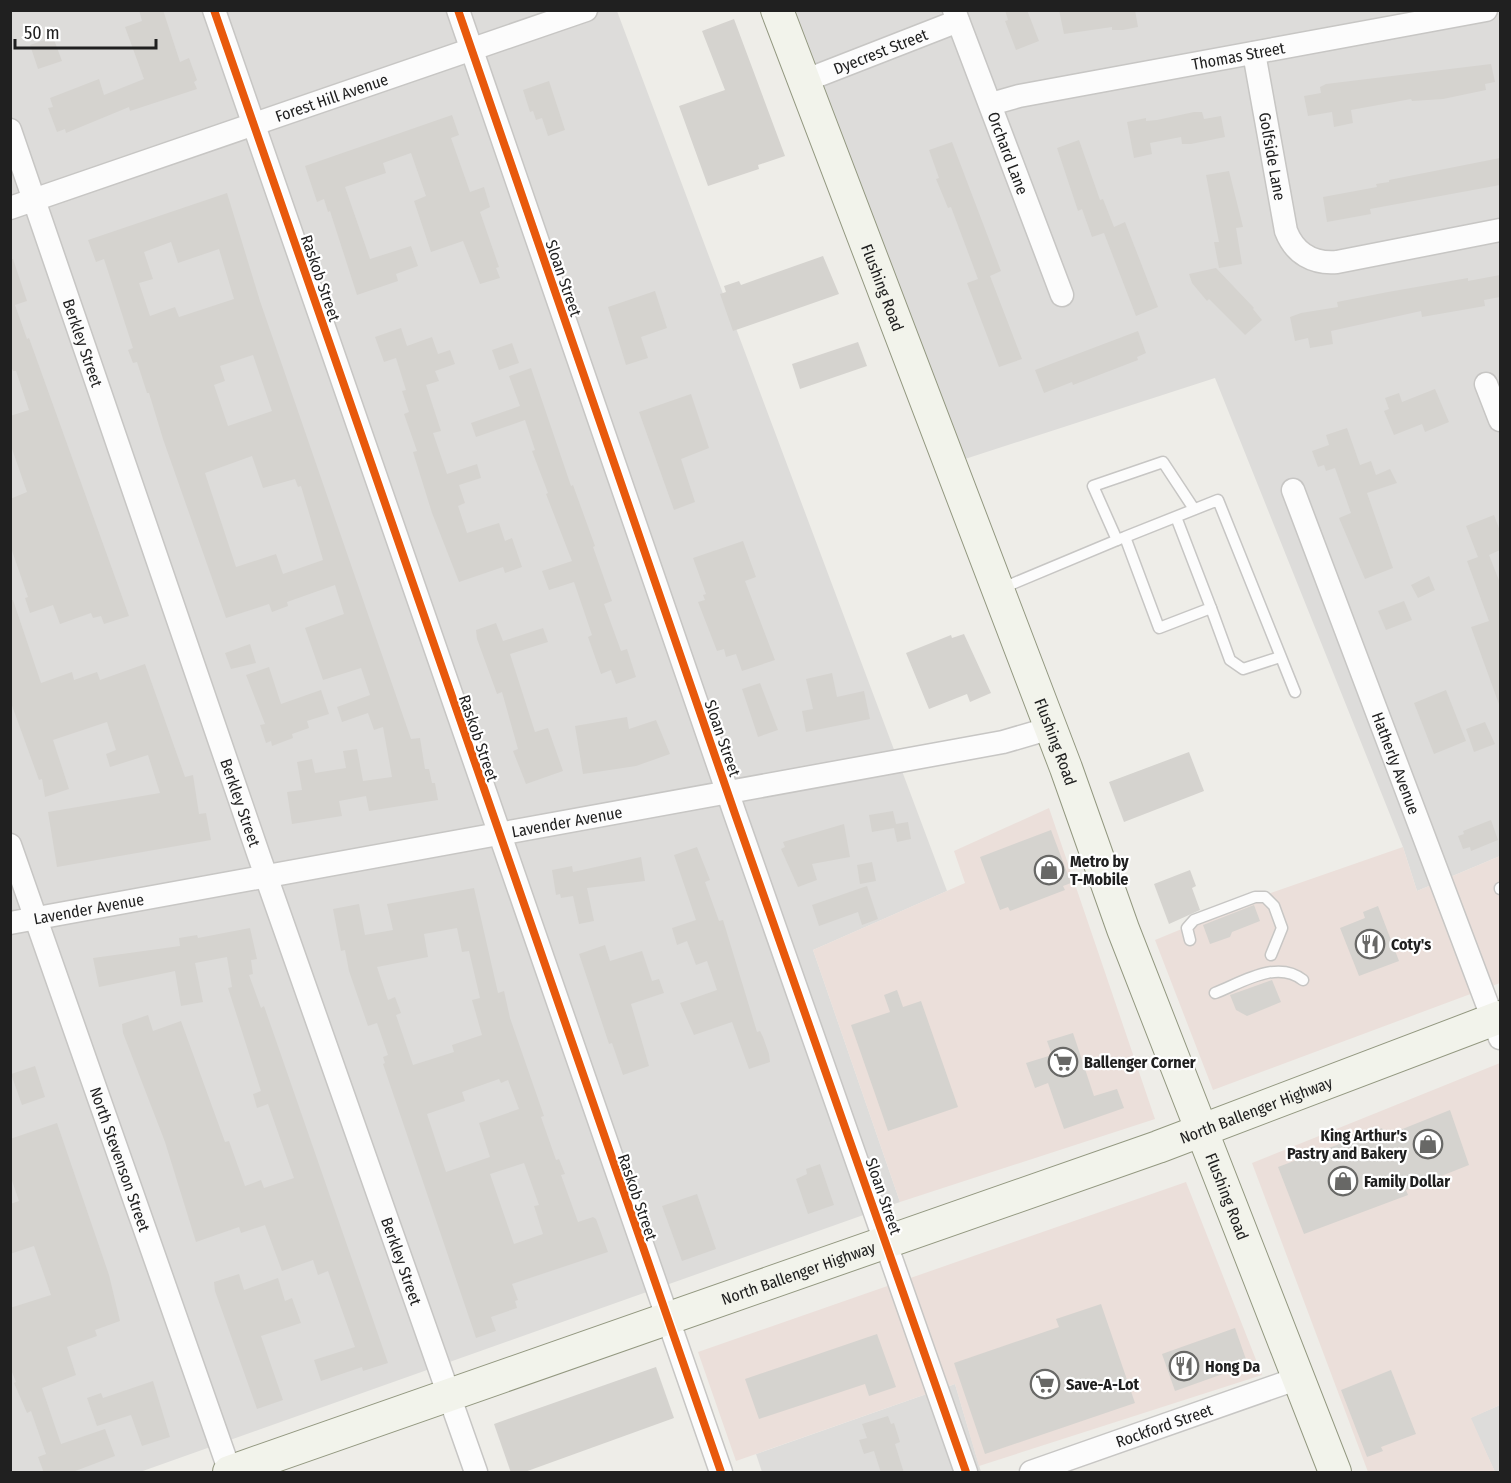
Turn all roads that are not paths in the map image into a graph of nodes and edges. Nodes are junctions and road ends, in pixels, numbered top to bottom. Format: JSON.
{"nodes":[{"id":1,"x":214,"y":10,"type":"edge"},
{"id":2,"x":458,"y":10,"type":"edge"},
{"id":3,"x":586,"y":10,"type":"edge"},
{"id":4,"x":777,"y":10,"type":"edge"},
{"id":5,"x":1486,"y":10,"type":"edge"},
{"id":6,"x":956,"y":16,"type":"edge"},
{"id":7,"x":471,"y":50,"type":"junction"},
{"id":8,"x":1254,"y":53,"type":"junction"},
{"id":9,"x":804,"y":81,"type":"junction"},
{"id":10,"x":991,"y":104,"type":"junction"},
{"id":11,"x":253,"y":124,"type":"junction"},
{"id":12,"x":10,"y":130,"type":"edge"},
{"id":13,"x":34,"y":200,"type":"junction"},
{"id":14,"x":10,"y":208,"type":"edge"},
{"id":15,"x":1500,"y":231,"type":"edge"},
{"id":16,"x":1062,"y":295,"type":"dead end"},
{"id":17,"x":1486,"y":384,"type":"dead end"},
{"id":18,"x":1500,"y":420,"type":"edge"},
{"id":19,"x":1293,"y":490,"type":"dead end"},
{"id":20,"x":1194,"y":509,"type":"junction"},
{"id":21,"x":1176,"y":517,"type":"junction"},
{"id":22,"x":1121,"y":539,"type":"junction"},
{"id":23,"x":998,"y":590,"type":"junction"},
{"id":24,"x":1212,"y":608,"type":"junction"},
{"id":25,"x":1280,"y":657,"type":"junction"},
{"id":26,"x":1294,"y":692,"type":"dead end"},
{"id":27,"x":1051,"y":728,"type":"junction"},
{"id":28,"x":728,"y":793,"type":"junction"},
{"id":29,"x":498,"y":834,"type":"junction"},
{"id":30,"x":10,"y":845,"type":"edge"},
{"id":31,"x":267,"y":878,"type":"junction"},
{"id":32,"x":36,"y":919,"type":"junction"},
{"id":33,"x":10,"y":923,"type":"edge"},
{"id":34,"x":1190,"y":940,"type":"dead end"},
{"id":35,"x":1270,"y":956,"type":"dead end"},
{"id":36,"x":1302,"y":980,"type":"dead end"},
{"id":37,"x":1215,"y":993,"type":"dead end"},
{"id":38,"x":1498,"y":1025,"type":"edge"},
{"id":39,"x":1201,"y":1131,"type":"junction"},
{"id":40,"x":886,"y":1243,"type":"junction"},
{"id":41,"x":667,"y":1319,"type":"junction"},
{"id":42,"x":1296,"y":1379,"type":"junction"},
{"id":43,"x":449,"y":1395,"type":"junction"},
{"id":44,"x":229,"y":1472,"type":"edge"},
{"id":45,"x":476,"y":1473,"type":"edge"},
{"id":46,"x":721,"y":1473,"type":"edge"},
{"id":47,"x":966,"y":1473,"type":"edge"},
{"id":48,"x":1030,"y":1473,"type":"edge"},
{"id":49,"x":1335,"y":1473,"type":"edge"}],
"edges":[{"from":1,"to":11,"type":"street","name":"Raskob Street"},
{"from":2,"to":7,"type":"street","name":"Sloan Street"},
{"from":3,"to":7,"type":"street","name":"Forest Hill Avenue"},
{"from":4,"to":9,"type":"main road","name":"Flushing Road"},
{"from":5,"to":8,"type":"street","name":"Thomas Street"},
{"from":6,"to":9,"type":"street","name":"Dyecrest Street"},
{"from":6,"to":10,"type":"street","name":"Orchard Lane"},
{"from":7,"to":11,"type":"street","name":"Forest Hill Avenue"},
{"from":7,"to":28,"type":"street","name":"Sloan Street"},
{"from":8,"to":10,"type":"street","name":"Thomas Street"},
{"from":8,"to":15,"type":"street","name":"Golfside Lane"},
{"from":9,"to":23,"type":"main road","name":"Flushing Road"},
{"from":10,"to":16,"type":"street","name":"Orchard Lane"},
{"from":11,"to":13,"type":"street","name":"Forest Hill Avenue"},
{"from":11,"to":29,"type":"street","name":"Raskob Street"},
{"from":12,"to":13,"type":"street","name":"Berkley Street"},
{"from":13,"to":14,"type":"street","name":"Forest Hill Avenue"},
{"from":13,"to":31,"type":"street","name":"Berkley Street"},
{"from":17,"to":18,"type":"street"},
{"from":19,"to":38,"type":"street","name":"Hatherly Avenue"},
{"from":20,"to":21,"type":"lane"},
{"from":20,"to":22,"type":"lane"},
{"from":20,"to":25,"type":"lane"},
{"from":21,"to":22,"type":"lane"},
{"from":21,"to":24,"type":"lane"},
{"from":22,"to":23,"type":"lane"},
{"from":22,"to":24,"type":"lane"},
{"from":23,"to":27,"type":"main road","name":"Flushing Road"},
{"from":24,"to":25,"type":"lane"},
{"from":25,"to":26,"type":"lane"},
{"from":27,"to":28,"type":"street","name":"Lavender Avenue"},
{"from":27,"to":39,"type":"main road","name":"Flushing Road"},
{"from":28,"to":29,"type":"street","name":"Lavender Avenue"},
{"from":28,"to":40,"type":"street","name":"Sloan Street"},
{"from":29,"to":31,"type":"street","name":"Lavender Avenue"},
{"from":29,"to":41,"type":"street","name":"Raskob Street"},
{"from":30,"to":32,"type":"street","name":"North Stevenson Street"},
{"from":31,"to":32,"type":"street","name":"Lavender Avenue"},
{"from":31,"to":43,"type":"street","name":"Berkley Street"},
{"from":32,"to":33,"type":"street","name":"Lavender Avenue"},
{"from":32,"to":44,"type":"street","name":"North Stevenson Street"},
{"from":34,"to":35,"type":"lane"},
{"from":36,"to":37,"type":"lane"},
{"from":38,"to":39,"type":"main road","name":"North Ballenger Highway"},
{"from":39,"to":40,"type":"main road","name":"North Ballenger Highway"},
{"from":39,"to":42,"type":"main road","name":"Flushing Road"},
{"from":40,"to":41,"type":"main road","name":"North Ballenger Highway"},
{"from":40,"to":47,"type":"street","name":"Sloan Street"},
{"from":41,"to":43,"type":"main road","name":"North Ballenger Highway"},
{"from":41,"to":46,"type":"street","name":"Raskob Street"},
{"from":42,"to":48,"type":"street","name":"Rockford Street"},
{"from":42,"to":49,"type":"main road","name":"Flushing Road"},
{"from":43,"to":44,"type":"main road","name":"North Ballenger Highway"},
{"from":43,"to":45,"type":"street","name":"Berkley Street"}]}
